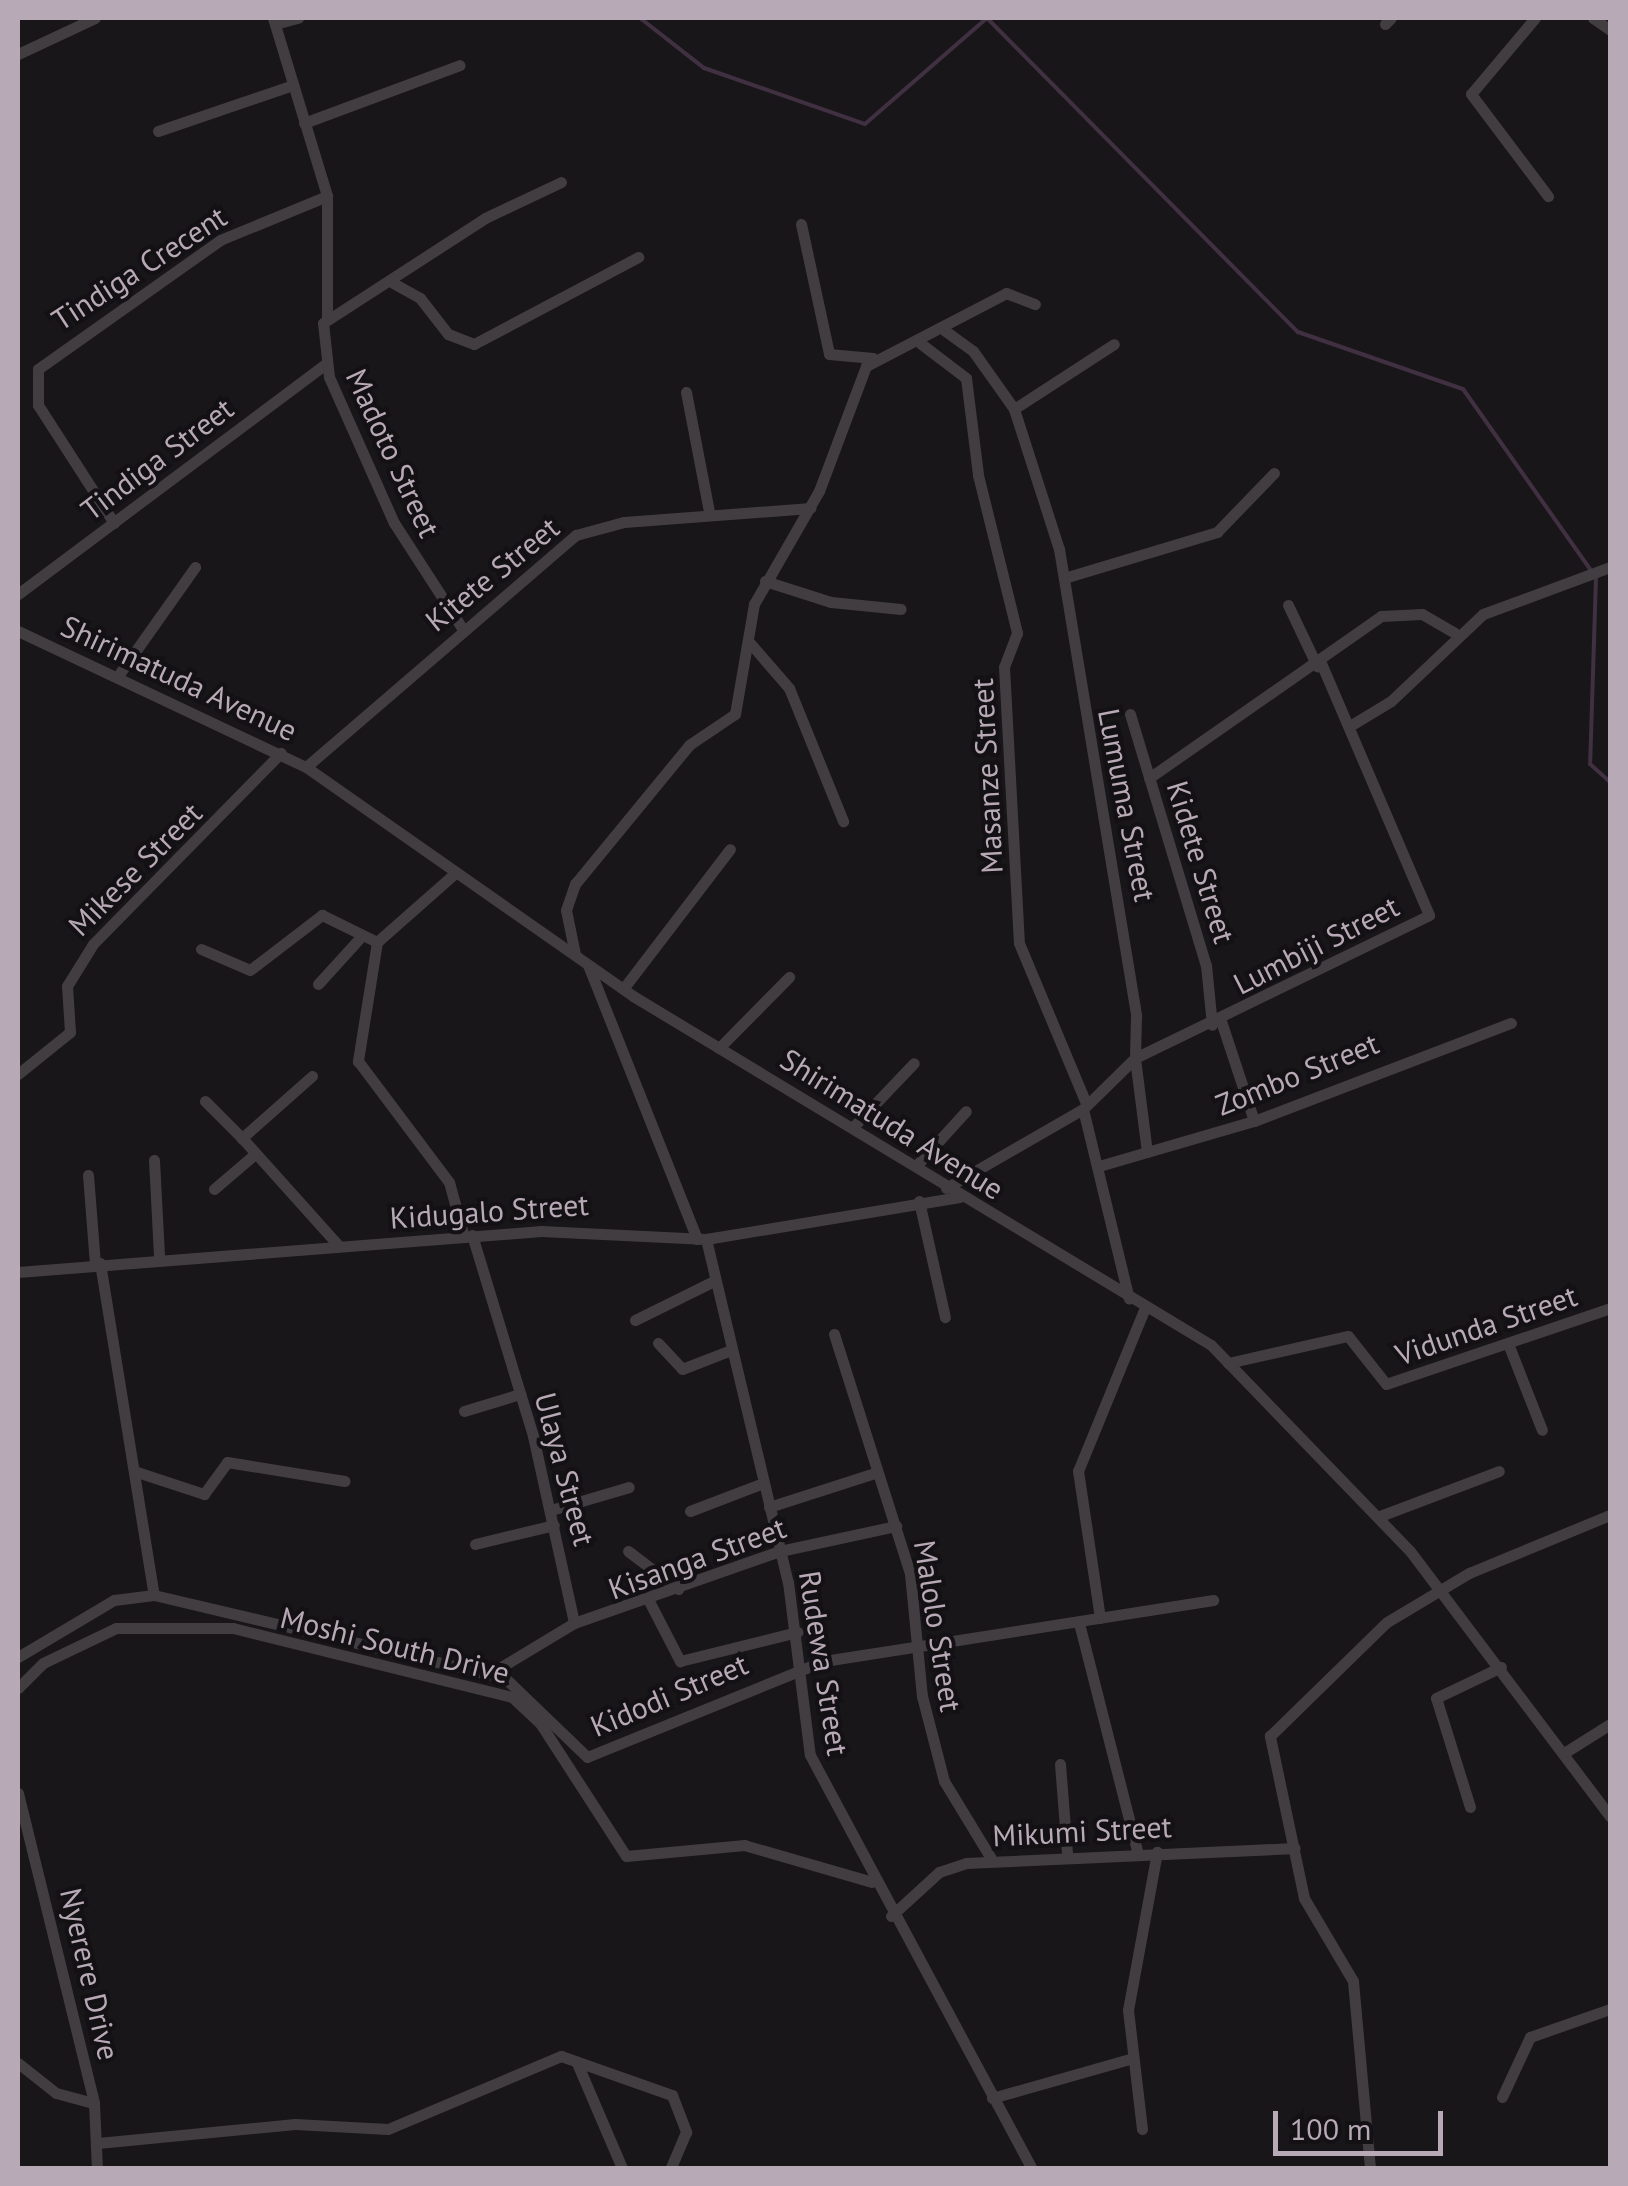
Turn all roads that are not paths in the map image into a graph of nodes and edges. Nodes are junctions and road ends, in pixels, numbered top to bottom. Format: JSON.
{"nodes":[{"id":1,"x":95,"y":18,"type":"edge"},
{"id":2,"x":298,"y":18,"type":"edge"},
{"id":3,"x":1535,"y":18,"type":"edge"},
{"id":4,"x":1593,"y":18,"type":"edge"},
{"id":5,"x":274,"y":21,"type":"edge"},
{"id":6,"x":1610,"y":30,"type":"edge"},
{"id":7,"x":18,"y":54,"type":"edge"},
{"id":8,"x":460,"y":65,"type":"dead end"},
{"id":9,"x":294,"y":84,"type":"junction"},
{"id":10,"x":304,"y":124,"type":"junction"},
{"id":11,"x":158,"y":131,"type":"dead end"},
{"id":12,"x":561,"y":182,"type":"dead end"},
{"id":13,"x":327,"y":196,"type":"junction"},
{"id":14,"x":1548,"y":196,"type":"dead end"},
{"id":15,"x":801,"y":224,"type":"dead end"},
{"id":16,"x":638,"y":257,"type":"dead end"},
{"id":17,"x":392,"y":283,"type":"junction"},
{"id":18,"x":1036,"y":304,"type":"dead end"},
{"id":19,"x":328,"y":317,"type":"junction"},
{"id":20,"x":944,"y":330,"type":"junction"},
{"id":21,"x":920,"y":343,"type":"junction"},
{"id":22,"x":1114,"y":344,"type":"dead end"},
{"id":23,"x":874,"y":358,"type":"junction"},
{"id":24,"x":326,"y":364,"type":"junction"},
{"id":25,"x":686,"y":392,"type":"dead end"},
{"id":26,"x":1014,"y":409,"type":"junction"},
{"id":27,"x":1274,"y":473,"type":"dead end"},
{"id":28,"x":810,"y":508,"type":"junction"},
{"id":29,"x":709,"y":512,"type":"junction"},
{"id":30,"x":114,"y":523,"type":"junction"},
{"id":31,"x":195,"y":567,"type":"dead end"},
{"id":32,"x":1610,"y":568,"type":"edge"},
{"id":33,"x":1064,"y":578,"type":"junction"},
{"id":34,"x":765,"y":581,"type":"junction"},
{"id":35,"x":18,"y":594,"type":"edge"},
{"id":36,"x":1288,"y":605,"type":"dead end"},
{"id":37,"x":901,"y":609,"type":"dead end"},
{"id":38,"x":462,"y":628,"type":"junction"},
{"id":39,"x":18,"y":630,"type":"edge"},
{"id":40,"x":1455,"y":633,"type":"junction"},
{"id":41,"x":750,"y":643,"type":"junction"},
{"id":42,"x":1319,"y":664,"type":"junction"},
{"id":43,"x":120,"y":673,"type":"junction"},
{"id":44,"x":1130,"y":714,"type":"dead end"},
{"id":45,"x":1353,"y":724,"type":"junction"},
{"id":46,"x":281,"y":752,"type":"junction"},
{"id":47,"x":306,"y":767,"type":"junction"},
{"id":48,"x":1150,"y":778,"type":"junction"},
{"id":49,"x":844,"y":821,"type":"dead end"},
{"id":50,"x":730,"y":849,"type":"dead end"},
{"id":51,"x":454,"y":874,"type":"junction"},
{"id":52,"x":360,"y":939,"type":"junction"},
{"id":53,"x":377,"y":942,"type":"junction"},
{"id":54,"x":201,"y":950,"type":"dead end"},
{"id":55,"x":575,"y":954,"type":"junction"},
{"id":56,"x":588,"y":966,"type":"junction"},
{"id":57,"x":789,"y":977,"type":"dead end"},
{"id":58,"x":318,"y":984,"type":"dead end"},
{"id":59,"x":623,"y":989,"type":"junction"},
{"id":60,"x":1217,"y":1023,"type":"junction"},
{"id":61,"x":1511,"y":1023,"type":"dead end"},
{"id":62,"x":719,"y":1048,"type":"junction"},
{"id":63,"x":1135,"y":1058,"type":"junction"},
{"id":64,"x":914,"y":1063,"type":"dead end"},
{"id":65,"x":18,"y":1074,"type":"edge"},
{"id":66,"x":312,"y":1076,"type":"dead end"},
{"id":67,"x":205,"y":1101,"type":"dead end"},
{"id":68,"x":1084,"y":1106,"type":"junction"},
{"id":69,"x":966,"y":1112,"type":"dead end"},
{"id":70,"x":1254,"y":1121,"type":"junction"},
{"id":71,"x":853,"y":1126,"type":"junction"},
{"id":72,"x":242,"y":1138,"type":"junction"},
{"id":73,"x":1147,"y":1152,"type":"junction"},
{"id":74,"x":255,"y":1154,"type":"junction"},
{"id":75,"x":154,"y":1160,"type":"dead end"},
{"id":76,"x":916,"y":1166,"type":"junction"},
{"id":77,"x":1099,"y":1166,"type":"junction"},
{"id":78,"x":88,"y":1175,"type":"dead end"},
{"id":79,"x":214,"y":1188,"type":"dead end"},
{"id":80,"x":946,"y":1188,"type":"junction"},
{"id":81,"x":960,"y":1196,"type":"junction"},
{"id":82,"x":919,"y":1201,"type":"junction"},
{"id":83,"x":468,"y":1236,"type":"junction"},
{"id":84,"x":701,"y":1239,"type":"junction"},
{"id":85,"x":338,"y":1245,"type":"junction"},
{"id":86,"x":159,"y":1257,"type":"junction"},
{"id":87,"x":97,"y":1264,"type":"junction"},
{"id":88,"x":18,"y":1272,"type":"edge"},
{"id":89,"x":714,"y":1281,"type":"junction"},
{"id":90,"x":1129,"y":1299,"type":"junction"},
{"id":91,"x":1144,"y":1308,"type":"junction"},
{"id":92,"x":1610,"y":1308,"type":"edge"},
{"id":93,"x":944,"y":1317,"type":"dead end"},
{"id":94,"x":636,"y":1320,"type":"dead end"},
{"id":95,"x":834,"y":1334,"type":"dead end"},
{"id":96,"x":658,"y":1343,"type":"dead end"},
{"id":97,"x":1509,"y":1346,"type":"junction"},
{"id":98,"x":731,"y":1350,"type":"junction"},
{"id":99,"x":1228,"y":1363,"type":"junction"},
{"id":100,"x":520,"y":1394,"type":"junction"},
{"id":101,"x":464,"y":1411,"type":"dead end"},
{"id":102,"x":1542,"y":1430,"type":"dead end"},
{"id":103,"x":134,"y":1470,"type":"junction"},
{"id":104,"x":1499,"y":1470,"type":"dead end"},
{"id":105,"x":875,"y":1473,"type":"junction"},
{"id":106,"x":344,"y":1481,"type":"dead end"},
{"id":107,"x":763,"y":1483,"type":"junction"},
{"id":108,"x":628,"y":1487,"type":"dead end"},
{"id":109,"x":769,"y":1506,"type":"junction"},
{"id":110,"x":552,"y":1510,"type":"junction"},
{"id":111,"x":690,"y":1511,"type":"dead end"},
{"id":112,"x":1610,"y":1515,"type":"edge"},
{"id":113,"x":1380,"y":1516,"type":"junction"},
{"id":114,"x":554,"y":1525,"type":"junction"},
{"id":115,"x":896,"y":1526,"type":"junction"},
{"id":116,"x":475,"y":1544,"type":"dead end"},
{"id":117,"x":628,"y":1551,"type":"dead end"},
{"id":118,"x":780,"y":1551,"type":"junction"},
{"id":119,"x":1441,"y":1589,"type":"junction"},
{"id":120,"x":678,"y":1590,"type":"junction"},
{"id":121,"x":154,"y":1595,"type":"junction"},
{"id":122,"x":1213,"y":1600,"type":"dead end"},
{"id":123,"x":649,"y":1601,"type":"junction"},
{"id":124,"x":1100,"y":1618,"type":"junction"},
{"id":125,"x":574,"y":1622,"type":"junction"},
{"id":126,"x":1078,"y":1622,"type":"junction"},
{"id":127,"x":797,"y":1632,"type":"junction"},
{"id":128,"x":914,"y":1648,"type":"junction"},
{"id":129,"x":18,"y":1657,"type":"edge"},
{"id":130,"x":804,"y":1666,"type":"junction"},
{"id":131,"x":1501,"y":1667,"type":"junction"},
{"id":132,"x":491,"y":1673,"type":"junction"},
{"id":133,"x":18,"y":1688,"type":"edge"},
{"id":134,"x":1610,"y":1724,"type":"edge"},
{"id":135,"x":1564,"y":1753,"type":"junction"},
{"id":136,"x":1060,"y":1764,"type":"dead end"},
{"id":137,"x":18,"y":1794,"type":"edge"},
{"id":138,"x":1470,"y":1806,"type":"dead end"},
{"id":139,"x":1610,"y":1816,"type":"edge"},
{"id":140,"x":1295,"y":1848,"type":"junction"},
{"id":141,"x":1137,"y":1850,"type":"junction"},
{"id":142,"x":1157,"y":1852,"type":"junction"},
{"id":143,"x":1067,"y":1853,"type":"junction"},
{"id":144,"x":992,"y":1860,"type":"junction"},
{"id":145,"x":872,"y":1882,"type":"junction"},
{"id":146,"x":891,"y":1916,"type":"junction"},
{"id":147,"x":1610,"y":2009,"type":"edge"},
{"id":148,"x":1130,"y":2059,"type":"junction"},
{"id":149,"x":18,"y":2063,"type":"edge"},
{"id":150,"x":577,"y":2063,"type":"junction"},
{"id":151,"x":1502,"y":2097,"type":"dead end"},
{"id":152,"x":992,"y":2098,"type":"junction"},
{"id":153,"x":94,"y":2104,"type":"junction"},
{"id":154,"x":1142,"y":2129,"type":"dead end"},
{"id":155,"x":98,"y":2143,"type":"junction"},
{"id":156,"x":97,"y":2168,"type":"edge"},
{"id":157,"x":622,"y":2168,"type":"edge"},
{"id":158,"x":671,"y":2168,"type":"edge"},
{"id":159,"x":1031,"y":2168,"type":"edge"},
{"id":160,"x":1370,"y":2168,"type":"edge"}],
"edges":[{"from":1,"to":7,"type":"street"},
{"from":2,"to":5,"type":"street"},
{"from":3,"to":14,"type":"street"},
{"from":4,"to":6,"type":"street"},
{"from":5,"to":9,"type":"street"},
{"from":8,"to":10,"type":"street"},
{"from":9,"to":10,"type":"street"},
{"from":9,"to":11,"type":"street"},
{"from":10,"to":13,"type":"street"},
{"from":12,"to":17,"type":"street"},
{"from":13,"to":19,"type":"street","name":"Madoto Street"},
{"from":13,"to":30,"type":"street","name":"Tindiga Crecent"},
{"from":15,"to":23,"type":"street"},
{"from":16,"to":17,"type":"street"},
{"from":17,"to":19,"type":"street"},
{"from":18,"to":20,"type":"street"},
{"from":19,"to":24,"type":"street","name":"Madoto Street"},
{"from":20,"to":21,"type":"street"},
{"from":20,"to":26,"type":"street","name":"Lumuma Street"},
{"from":21,"to":23,"type":"street"},
{"from":21,"to":68,"type":"street","name":"Masanze Street"},
{"from":22,"to":26,"type":"street"},
{"from":23,"to":28,"type":"street"},
{"from":24,"to":30,"type":"street","name":"Tindiga Street"},
{"from":24,"to":38,"type":"street","name":"Madoto Street"},
{"from":25,"to":29,"type":"street"},
{"from":26,"to":33,"type":"street","name":"Lumuma Street"},
{"from":27,"to":33,"type":"street"},
{"from":28,"to":29,"type":"street","name":"Kitete Street"},
{"from":28,"to":34,"type":"street"},
{"from":29,"to":38,"type":"street","name":"Kitete Street"},
{"from":30,"to":35,"type":"street","name":"Tindiga Street"},
{"from":31,"to":43,"type":"street"},
{"from":32,"to":40,"type":"street"},
{"from":33,"to":63,"type":"street","name":"Lumuma Street"},
{"from":34,"to":37,"type":"street"},
{"from":34,"to":41,"type":"street"},
{"from":36,"to":42,"type":"street","name":"Lumbiji Street"},
{"from":38,"to":47,"type":"street","name":"Kitete Street"},
{"from":39,"to":43,"type":"street","name":"Shirimatuda Avenue"},
{"from":40,"to":42,"type":"street"},
{"from":40,"to":45,"type":"street"},
{"from":41,"to":49,"type":"street"},
{"from":41,"to":55,"type":"street"},
{"from":42,"to":45,"type":"street","name":"Lumbiji Street"},
{"from":42,"to":48,"type":"street"},
{"from":43,"to":46,"type":"street","name":"Shirimatuda Avenue"},
{"from":44,"to":48,"type":"street","name":"Kidete Street"},
{"from":45,"to":60,"type":"street","name":"Lumbiji Street"},
{"from":46,"to":47,"type":"street","name":"Shirimatuda Avenue"},
{"from":46,"to":65,"type":"street","name":"Mikese Street"},
{"from":47,"to":51,"type":"street","name":"Shirimatuda Avenue"},
{"from":48,"to":60,"type":"street","name":"Kidete Street"},
{"from":50,"to":59,"type":"street"},
{"from":51,"to":53,"type":"street"},
{"from":51,"to":55,"type":"street","name":"Shirimatuda Avenue"},
{"from":52,"to":53,"type":"street"},
{"from":52,"to":54,"type":"street"},
{"from":52,"to":58,"type":"street"},
{"from":53,"to":83,"type":"street","name":"Ulaya Street"},
{"from":55,"to":56,"type":"street","name":"Shirimatuda Avenue"},
{"from":56,"to":59,"type":"street","name":"Shirimatuda Avenue"},
{"from":56,"to":84,"type":"street","name":"Rudewa Street"},
{"from":57,"to":62,"type":"street"},
{"from":59,"to":62,"type":"street","name":"Shirimatuda Avenue"},
{"from":60,"to":63,"type":"street","name":"Lumbiji Street"},
{"from":60,"to":70,"type":"street","name":"Kidete Street"},
{"from":61,"to":70,"type":"street","name":"Zombo Street"},
{"from":62,"to":71,"type":"street","name":"Shirimatuda Avenue"},
{"from":63,"to":68,"type":"street"},
{"from":63,"to":73,"type":"street","name":"Lumuma Street"},
{"from":64,"to":71,"type":"street"},
{"from":66,"to":72,"type":"street"},
{"from":67,"to":72,"type":"street"},
{"from":68,"to":77,"type":"street"},
{"from":68,"to":80,"type":"street"},
{"from":69,"to":76,"type":"street"},
{"from":70,"to":73,"type":"street","name":"Zombo Street"},
{"from":71,"to":76,"type":"street","name":"Shirimatuda Avenue"},
{"from":72,"to":74,"type":"street"},
{"from":73,"to":77,"type":"street","name":"Zombo Street"},
{"from":74,"to":79,"type":"street"},
{"from":74,"to":85,"type":"street"},
{"from":75,"to":86,"type":"street"},
{"from":76,"to":80,"type":"street","name":"Shirimatuda Avenue"},
{"from":77,"to":90,"type":"street"},
{"from":78,"to":87,"type":"street"},
{"from":80,"to":81,"type":"street","name":"Shirimatuda Avenue"},
{"from":81,"to":82,"type":"street","name":"Kidugalo Street"},
{"from":81,"to":90,"type":"street","name":"Shirimatuda Avenue"},
{"from":82,"to":84,"type":"street","name":"Kidugalo Street"},
{"from":82,"to":93,"type":"street"},
{"from":83,"to":84,"type":"street","name":"Kidugalo Street"},
{"from":83,"to":85,"type":"street","name":"Kidugalo Street"},
{"from":83,"to":100,"type":"street","name":"Ulaya Street"},
{"from":84,"to":89,"type":"street","name":"Rudewa Street"},
{"from":85,"to":86,"type":"street","name":"Kidugalo Street"},
{"from":86,"to":87,"type":"street","name":"Kidugalo Street"},
{"from":87,"to":88,"type":"street","name":"Kidugalo Street"},
{"from":87,"to":103,"type":"street"},
{"from":89,"to":94,"type":"street"},
{"from":89,"to":98,"type":"street","name":"Rudewa Street"},
{"from":90,"to":91,"type":"street","name":"Shirimatuda Avenue"},
{"from":91,"to":99,"type":"street","name":"Shirimatuda Avenue"},
{"from":91,"to":124,"type":"street"},
{"from":92,"to":97,"type":"street","name":"Vidunda Street"},
{"from":95,"to":105,"type":"street","name":"Malolo Street"},
{"from":96,"to":98,"type":"street"},
{"from":97,"to":99,"type":"street","name":"Vidunda Street"},
{"from":97,"to":102,"type":"street"},
{"from":98,"to":107,"type":"street","name":"Rudewa Street"},
{"from":99,"to":113,"type":"street","name":"Shirimatuda Avenue"},
{"from":100,"to":101,"type":"street"},
{"from":100,"to":110,"type":"street","name":"Ulaya Street"},
{"from":103,"to":106,"type":"street"},
{"from":103,"to":121,"type":"street"},
{"from":104,"to":113,"type":"street"},
{"from":105,"to":109,"type":"street"},
{"from":105,"to":115,"type":"street","name":"Malolo Street"},
{"from":107,"to":109,"type":"street","name":"Rudewa Street"},
{"from":107,"to":111,"type":"street"},
{"from":108,"to":110,"type":"street"},
{"from":109,"to":118,"type":"street","name":"Rudewa Street"},
{"from":110,"to":114,"type":"street","name":"Ulaya Street"},
{"from":112,"to":119,"type":"street"},
{"from":113,"to":119,"type":"street","name":"Shirimatuda Avenue"},
{"from":114,"to":116,"type":"street"},
{"from":114,"to":125,"type":"street","name":"Ulaya Street"},
{"from":115,"to":118,"type":"street","name":"Kisanga Street"},
{"from":115,"to":128,"type":"street","name":"Malolo Street"},
{"from":117,"to":120,"type":"street"},
{"from":118,"to":120,"type":"street","name":"Kisanga Street"},
{"from":118,"to":127,"type":"street","name":"Rudewa Street"},
{"from":119,"to":131,"type":"street","name":"Shirimatuda Avenue"},
{"from":119,"to":140,"type":"street"},
{"from":120,"to":123,"type":"street","name":"Kisanga Street"},
{"from":121,"to":129,"type":"street","name":"Kidodi Street"},
{"from":121,"to":132,"type":"street","name":"Kidodi Street"},
{"from":122,"to":124,"type":"street","name":"Kidodi Street"},
{"from":123,"to":125,"type":"street","name":"Kisanga Street"},
{"from":123,"to":127,"type":"street"},
{"from":124,"to":126,"type":"street","name":"Kidodi Street"},
{"from":125,"to":132,"type":"street"},
{"from":126,"to":128,"type":"street","name":"Kidodi Street"},
{"from":126,"to":141,"type":"street"},
{"from":127,"to":130,"type":"street","name":"Rudewa Street"},
{"from":128,"to":130,"type":"street","name":"Kidodi Street"},
{"from":128,"to":144,"type":"street","name":"Malolo Street"},
{"from":130,"to":132,"type":"street","name":"Kidodi Street"},
{"from":130,"to":145,"type":"street","name":"Rudewa Street"},
{"from":131,"to":135,"type":"street","name":"Shirimatuda Avenue"},
{"from":131,"to":138,"type":"street"},
{"from":133,"to":145,"type":"street","name":"Moshi South Drive"},
{"from":134,"to":135,"type":"street"},
{"from":135,"to":139,"type":"street","name":"Shirimatuda Avenue"},
{"from":136,"to":143,"type":"street"},
{"from":137,"to":153,"type":"street","name":"Nyerere Drive"},
{"from":140,"to":142,"type":"street","name":"Mikumi Street"},
{"from":140,"to":160,"type":"street"},
{"from":141,"to":142,"type":"street","name":"Mikumi Street"},
{"from":141,"to":143,"type":"street","name":"Mikumi Street"},
{"from":142,"to":148,"type":"street"},
{"from":143,"to":144,"type":"street","name":"Mikumi Street"},
{"from":144,"to":146,"type":"street","name":"Mikumi Street"},
{"from":145,"to":146,"type":"street","name":"Rudewa Street"},
{"from":146,"to":152,"type":"street","name":"Rudewa Street"},
{"from":147,"to":151,"type":"street"},
{"from":148,"to":152,"type":"street"},
{"from":148,"to":154,"type":"street"},
{"from":149,"to":153,"type":"street"},
{"from":150,"to":155,"type":"street"},
{"from":150,"to":157,"type":"street"},
{"from":150,"to":158,"type":"street"},
{"from":152,"to":159,"type":"street","name":"Rudewa Street"},
{"from":153,"to":155,"type":"street","name":"Nyerere Drive"},
{"from":155,"to":156,"type":"street","name":"Nyerere Drive"}]}
